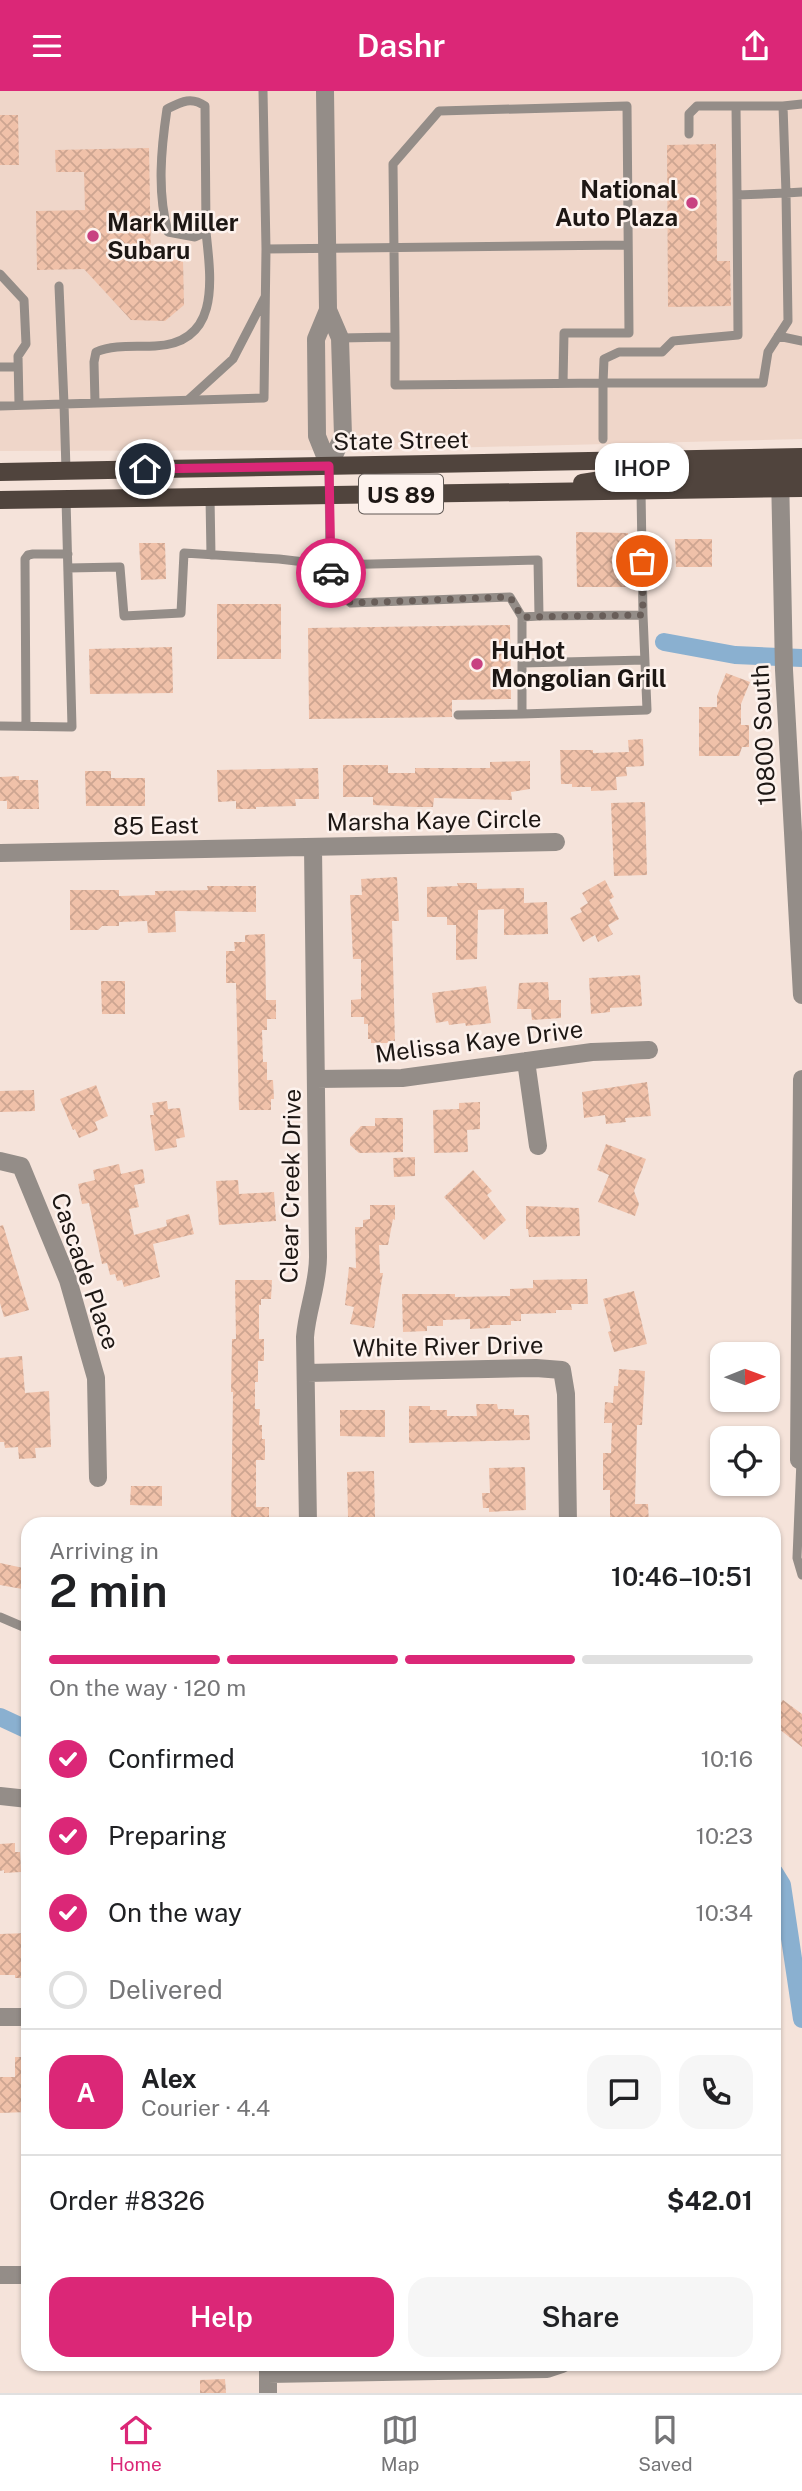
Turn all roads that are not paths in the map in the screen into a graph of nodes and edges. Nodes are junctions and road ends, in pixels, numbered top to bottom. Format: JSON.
{"nodes":[{"id":1,"x":263,"y":91,"type":"edge"},
{"id":2,"x":325,"y":91,"type":"edge"},
{"id":3,"x":802,"y":104,"type":"edge"},
{"id":4,"x":736,"y":106,"type":"junction"},
{"id":5,"x":783,"y":106,"type":"junction"},
{"id":6,"x":689,"y":134,"type":"dead end"},
{"id":7,"x":802,"y":192,"type":"edge"},
{"id":8,"x":786,"y":193,"type":"junction"},
{"id":9,"x":737,"y":195,"type":"junction"},
{"id":10,"x":206,"y":232,"type":"junction"},
{"id":11,"x":628,"y":245,"type":"junction"},
{"id":12,"x":266,"y":249,"type":"junction"},
{"id":13,"x":328,"y":249,"type":"junction"},
{"id":14,"x":394,"y":249,"type":"junction"},
{"id":15,"x":0,"y":274,"type":"edge"},
{"id":16,"x":60,"y":286,"type":"dead end"},
{"id":17,"x":265,"y":295,"type":"junction"},
{"id":18,"x":328,"y":310,"type":"junction"},
{"id":19,"x":778,"y":336,"type":"junction"},
{"id":20,"x":395,"y":337,"type":"junction"},
{"id":21,"x":340,"y":338,"type":"junction"},
{"id":22,"x":802,"y":341,"type":"edge"},
{"id":23,"x":0,"y":367,"type":"edge"},
{"id":24,"x":18,"y":367,"type":"junction"},
{"id":25,"x":563,"y":383,"type":"junction"},
{"id":26,"x":603,"y":383,"type":"junction"},
{"id":27,"x":188,"y":400,"type":"junction"},
{"id":28,"x":95,"y":403,"type":"junction"},
{"id":29,"x":64,"y":404,"type":"junction"},
{"id":30,"x":19,"y":405,"type":"junction"},
{"id":31,"x":0,"y":406,"type":"edge"},
{"id":32,"x":603,"y":439,"type":"dead end"},
{"id":33,"x":802,"y":457,"type":"edge"},
{"id":34,"x":329,"y":466,"type":"junction"},
{"id":35,"x":66,"y":470,"type":"junction"},
{"id":36,"x":0,"y":472,"type":"edge"},
{"id":37,"x":802,"y":472,"type":"edge"},
{"id":38,"x":780,"y":480,"type":"junction"},
{"id":39,"x":802,"y":488,"type":"edge"},
{"id":40,"x":641,"y":490,"type":"junction"},
{"id":41,"x":555,"y":492,"type":"junction"},
{"id":42,"x":329,"y":495,"type":"junction"},
{"id":43,"x":210,"y":497,"type":"junction"},
{"id":44,"x":66,"y":499,"type":"junction"},
{"id":45,"x":0,"y":500,"type":"edge"},
{"id":46,"x":68,"y":554,"type":"junction"},
{"id":47,"x":211,"y":555,"type":"junction"},
{"id":48,"x":330,"y":565,"type":"junction"},
{"id":49,"x":68,"y":568,"type":"junction"},
{"id":50,"x":643,"y":615,"type":"junction"},
{"id":51,"x":539,"y":616,"type":"junction"},
{"id":52,"x":522,"y":617,"type":"junction"},
{"id":53,"x":645,"y":660,"type":"junction"},
{"id":54,"x":522,"y":663,"type":"junction"},
{"id":55,"x":522,"y":714,"type":"junction"},
{"id":56,"x":458,"y":715,"type":"dead end"},
{"id":57,"x":0,"y":726,"type":"edge"},
{"id":58,"x":26,"y":726,"type":"junction"},
{"id":59,"x":556,"y":842,"type":"dead end"},
{"id":60,"x":313,"y":847,"type":"junction"},
{"id":61,"x":0,"y":853,"type":"edge"},
{"id":62,"x":802,"y":995,"type":"edge"},
{"id":63,"x":649,"y":1051,"type":"dead end"},
{"id":64,"x":526,"y":1061,"type":"junction"},
{"id":65,"x":316,"y":1079,"type":"junction"},
{"id":66,"x":802,"y":1079,"type":"edge"},
{"id":67,"x":538,"y":1146,"type":"dead end"},
{"id":68,"x":0,"y":1161,"type":"edge"},
{"id":69,"x":307,"y":1373,"type":"junction"},
{"id":70,"x":801,"y":1460,"type":"edge"},
{"id":71,"x":98,"y":1478,"type":"dead end"},
{"id":72,"x":308,"y":1517,"type":"edge"},
{"id":73,"x":568,"y":1517,"type":"edge"},
{"id":74,"x":802,"y":1575,"type":"edge"},
{"id":75,"x":0,"y":1617,"type":"edge"},
{"id":76,"x":21,"y":1626,"type":"edge"},
{"id":77,"x":0,"y":1796,"type":"edge"},
{"id":78,"x":21,"y":1798,"type":"edge"},
{"id":79,"x":0,"y":2017,"type":"edge"},
{"id":80,"x":21,"y":2017,"type":"edge"},
{"id":81,"x":0,"y":2275,"type":"edge"},
{"id":82,"x":21,"y":2275,"type":"edge"},
{"id":83,"x":268,"y":2371,"type":"edge"},
{"id":84,"x":268,"y":2393,"type":"edge"}],
"edges":[{"from":1,"to":12,"type":"lane"},
{"from":2,"to":13,"type":"street"},
{"from":3,"to":5,"type":"lane"},
{"from":4,"to":5,"type":"lane"},
{"from":4,"to":6,"type":"lane"},
{"from":4,"to":9,"type":"lane"},
{"from":5,"to":8,"type":"lane"},
{"from":7,"to":8,"type":"lane"},
{"from":8,"to":9,"type":"lane"},
{"from":8,"to":19,"type":"lane"},
{"from":9,"to":26,"type":"lane"},
{"from":10,"to":10,"type":"lane"},
{"from":10,"to":28,"type":"lane"},
{"from":11,"to":14,"type":"lane"},
{"from":11,"to":14,"type":"lane"},
{"from":11,"to":25,"type":"lane"},
{"from":12,"to":13,"type":"lane"},
{"from":12,"to":17,"type":"lane"},
{"from":13,"to":14,"type":"lane"},
{"from":13,"to":18,"type":"street"},
{"from":14,"to":20,"type":"lane"},
{"from":15,"to":24,"type":"lane"},
{"from":16,"to":29,"type":"lane"},
{"from":17,"to":27,"type":"lane"},
{"from":17,"to":27,"type":"lane"},
{"from":18,"to":21,"type":"street"},
{"from":18,"to":34,"type":"street"},
{"from":19,"to":22,"type":"lane"},
{"from":19,"to":26,"type":"lane"},
{"from":20,"to":21,"type":"lane"},
{"from":20,"to":25,"type":"lane"},
{"from":21,"to":34,"type":"street"},
{"from":23,"to":24,"type":"lane"},
{"from":24,"to":30,"type":"lane"},
{"from":25,"to":26,"type":"lane"},
{"from":26,"to":32,"type":"lane"},
{"from":27,"to":28,"type":"lane"},
{"from":28,"to":29,"type":"lane"},
{"from":29,"to":30,"type":"lane"},
{"from":29,"to":35,"type":"lane"},
{"from":30,"to":31,"type":"lane"},
{"from":33,"to":34,"type":"main road","name":"State Street","number":"US 89"},
{"from":34,"to":35,"type":"main road","name":"State Street","number":"US 89"},
{"from":34,"to":42,"type":"lane"},
{"from":35,"to":36,"type":"main road","name":"State Street","number":"US 89"},
{"from":37,"to":38,"type":"main road"},
{"from":38,"to":39,"type":"main road","number":"US 89"},
{"from":38,"to":40,"type":"main road","number":"US 89"},
{"from":38,"to":41,"type":"main road"},
{"from":38,"to":62,"type":"street","name":"10800 South"},
{"from":40,"to":41,"type":"main road","number":"US 89"},
{"from":40,"to":50,"type":"lane"},
{"from":41,"to":42,"type":"main road","number":"US 89"},
{"from":42,"to":43,"type":"main road","number":"US 89"},
{"from":42,"to":48,"type":"lane"},
{"from":43,"to":44,"type":"main road","number":"US 89"},
{"from":43,"to":47,"type":"lane"},
{"from":44,"to":45,"type":"main road","number":"US 89"},
{"from":44,"to":46,"type":"lane"},
{"from":46,"to":49,"type":"lane"},
{"from":46,"to":58,"type":"lane"},
{"from":47,"to":48,"type":"lane"},
{"from":47,"to":49,"type":"lane"},
{"from":48,"to":51,"type":"lane"},
{"from":48,"to":52,"type":"lane"},
{"from":49,"to":58,"type":"lane"},
{"from":50,"to":51,"type":"lane"},
{"from":50,"to":53,"type":"lane"},
{"from":51,"to":52,"type":"lane"},
{"from":52,"to":54,"type":"lane"},
{"from":53,"to":54,"type":"lane"},
{"from":53,"to":55,"type":"lane"},
{"from":54,"to":55,"type":"lane"},
{"from":55,"to":56,"type":"lane"},
{"from":57,"to":58,"type":"lane"},
{"from":59,"to":60,"type":"street","name":"Marsha Kaye Circle"},
{"from":60,"to":61,"type":"street","name":"85 East"},
{"from":60,"to":65,"type":"street","name":"Clear Creek Drive"},
{"from":63,"to":64,"type":"street","name":"Melissa Kaye Drive"},
{"from":64,"to":65,"type":"street","name":"Melissa Kaye Drive"},
{"from":64,"to":67,"type":"street"},
{"from":65,"to":69,"type":"street","name":"Clear Creek Drive"},
{"from":66,"to":70,"type":"street"},
{"from":68,"to":71,"type":"street","name":"Cascade Place"},
{"from":69,"to":72,"type":"street","name":"Clear Creek Drive"},
{"from":69,"to":73,"type":"street","name":"White River Drive"},
{"from":70,"to":74,"type":"lane"},
{"from":75,"to":76,"type":"lane"},
{"from":77,"to":78,"type":"street"},
{"from":79,"to":80,"type":"street"},
{"from":81,"to":82,"type":"street"},
{"from":83,"to":84,"type":"street"}]}
